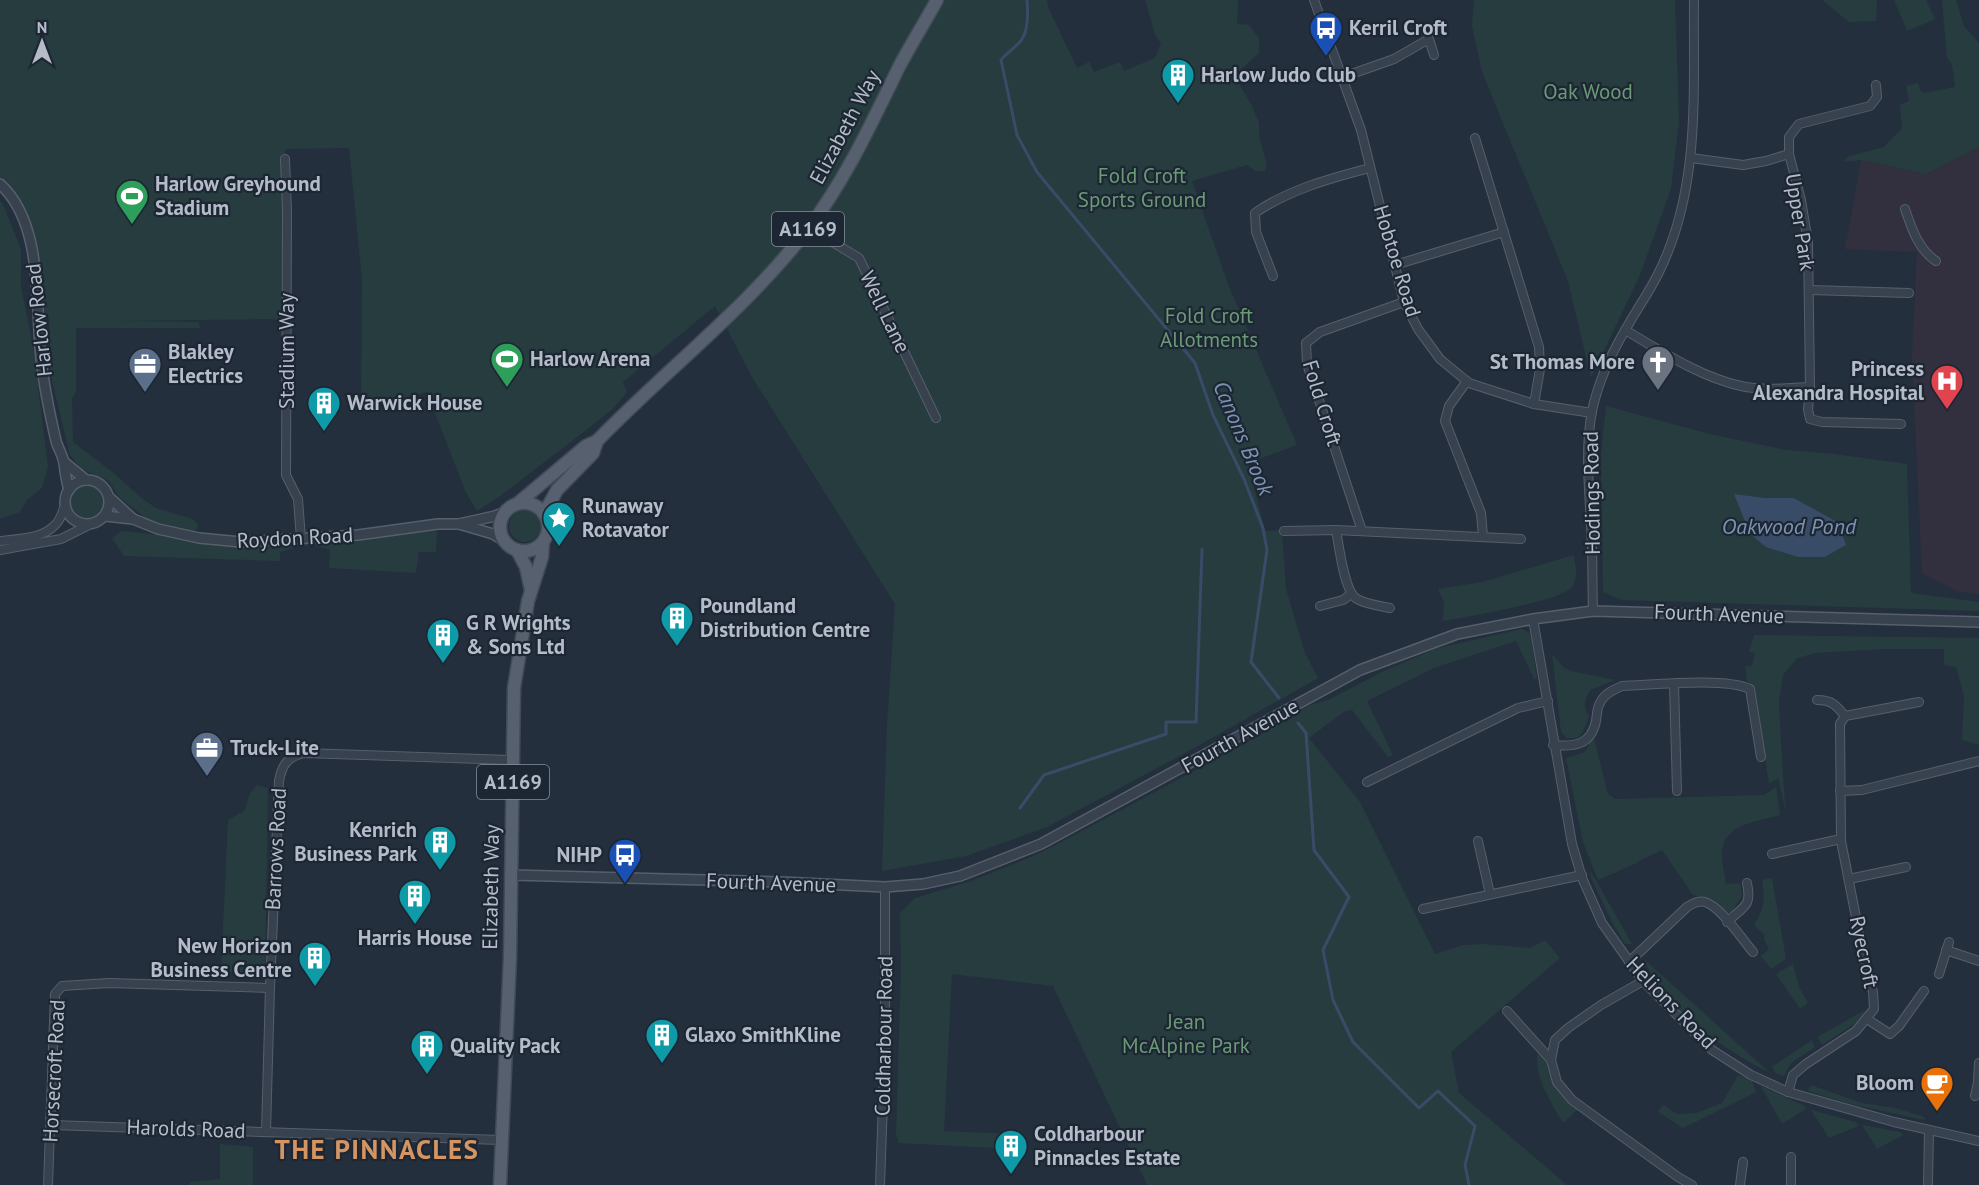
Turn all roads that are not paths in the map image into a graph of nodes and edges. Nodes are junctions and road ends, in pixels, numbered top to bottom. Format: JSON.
{"nodes":[{"id":1,"x":938,"y":0,"type":"edge"},
{"id":2,"x":1314,"y":0,"type":"edge"},
{"id":3,"x":1694,"y":0,"type":"edge"},
{"id":4,"x":1434,"y":56,"type":"dead end"},
{"id":5,"x":1343,"y":77,"type":"junction"},
{"id":6,"x":1876,"y":85,"type":"dead end"},
{"id":7,"x":1475,"y":138,"type":"dead end"},
{"id":8,"x":1789,"y":153,"type":"junction"},
{"id":9,"x":1691,"y":158,"type":"junction"},
{"id":10,"x":285,"y":159,"type":"dead end"},
{"id":11,"x":1370,"y":168,"type":"junction"},
{"id":12,"x":0,"y":184,"type":"edge"},
{"id":13,"x":1905,"y":209,"type":"dead end"},
{"id":14,"x":809,"y":228,"type":"junction"},
{"id":15,"x":1504,"y":232,"type":"junction"},
{"id":16,"x":1936,"y":261,"type":"dead end"},
{"id":17,"x":1395,"y":265,"type":"junction"},
{"id":18,"x":1273,"y":276,"type":"dead end"},
{"id":19,"x":1810,"y":290,"type":"junction"},
{"id":20,"x":1909,"y":293,"type":"dead end"},
{"id":21,"x":1404,"y":302,"type":"junction"},
{"id":22,"x":1625,"y":330,"type":"junction"},
{"id":23,"x":1467,"y":381,"type":"junction"},
{"id":24,"x":1810,"y":387,"type":"junction"},
{"id":25,"x":1534,"y":404,"type":"junction"},
{"id":26,"x":1592,"y":413,"type":"junction"},
{"id":27,"x":936,"y":418,"type":"dead end"},
{"id":28,"x":1901,"y":424,"type":"dead end"},
{"id":29,"x":597,"y":441,"type":"junction"},
{"id":30,"x":64,"y":462,"type":"junction"},
{"id":31,"x":86,"y":480,"type":"junction"},
{"id":32,"x":69,"y":490,"type":"junction"},
{"id":33,"x":110,"y":498,"type":"junction"},
{"id":34,"x":517,"y":504,"type":"junction"},
{"id":35,"x":65,"y":506,"type":"junction"},
{"id":36,"x":506,"y":512,"type":"junction"},
{"id":37,"x":544,"y":514,"type":"junction"},
{"id":38,"x":105,"y":516,"type":"junction"},
{"id":39,"x":133,"y":519,"type":"junction"},
{"id":40,"x":459,"y":524,"type":"junction"},
{"id":41,"x":89,"y":525,"type":"junction"},
{"id":42,"x":1336,"y":530,"type":"junction"},
{"id":43,"x":1284,"y":531,"type":"dead end"},
{"id":44,"x":1362,"y":531,"type":"junction"},
{"id":45,"x":1483,"y":537,"type":"junction"},
{"id":46,"x":301,"y":539,"type":"junction"},
{"id":47,"x":1521,"y":539,"type":"dead end"},
{"id":48,"x":1,"y":541,"type":"edge"},
{"id":49,"x":505,"y":541,"type":"junction"},
{"id":50,"x":543,"y":542,"type":"junction"},
{"id":51,"x":0,"y":550,"type":"edge"},
{"id":52,"x":517,"y":550,"type":"junction"},
{"id":53,"x":531,"y":590,"type":"junction"},
{"id":54,"x":1351,"y":594,"type":"junction"},
{"id":55,"x":1320,"y":606,"type":"dead end"},
{"id":56,"x":1390,"y":608,"type":"dead end"},
{"id":57,"x":1593,"y":611,"type":"junction"},
{"id":58,"x":1533,"y":620,"type":"junction"},
{"id":59,"x":1979,"y":622,"type":"edge"},
{"id":60,"x":1674,"y":684,"type":"junction"},
{"id":61,"x":1817,"y":700,"type":"dead end"},
{"id":62,"x":1548,"y":701,"type":"junction"},
{"id":63,"x":1919,"y":702,"type":"dead end"},
{"id":64,"x":1845,"y":716,"type":"junction"},
{"id":65,"x":1553,"y":746,"type":"junction"},
{"id":66,"x":1761,"y":757,"type":"dead end"},
{"id":67,"x":513,"y":760,"type":"junction"},
{"id":68,"x":1978,"y":762,"type":"edge"},
{"id":69,"x":1367,"y":782,"type":"dead end"},
{"id":70,"x":1677,"y":791,"type":"dead end"},
{"id":71,"x":1840,"y":791,"type":"junction"},
{"id":72,"x":1841,"y":839,"type":"junction"},
{"id":73,"x":1478,"y":841,"type":"dead end"},
{"id":74,"x":1773,"y":854,"type":"dead end"},
{"id":75,"x":1906,"y":867,"type":"dead end"},
{"id":76,"x":511,"y":875,"type":"junction"},
{"id":77,"x":1582,"y":875,"type":"junction"},
{"id":78,"x":1849,"y":879,"type":"junction"},
{"id":79,"x":1747,"y":883,"type":"dead end"},
{"id":80,"x":885,"y":887,"type":"junction"},
{"id":81,"x":1491,"y":894,"type":"junction"},
{"id":82,"x":1423,"y":909,"type":"dead end"},
{"id":83,"x":1728,"y":922,"type":"junction"},
{"id":84,"x":1753,"y":952,"type":"dead end"},
{"id":85,"x":1979,"y":961,"type":"edge"},
{"id":86,"x":1629,"y":962,"type":"junction"},
{"id":87,"x":1939,"y":974,"type":"dead end"},
{"id":88,"x":1643,"y":981,"type":"junction"},
{"id":89,"x":270,"y":988,"type":"junction"},
{"id":90,"x":1924,"y":991,"type":"dead end"},
{"id":91,"x":1507,"y":1011,"type":"dead end"},
{"id":92,"x":1867,"y":1019,"type":"junction"},
{"id":93,"x":1551,"y":1060,"type":"junction"},
{"id":94,"x":1979,"y":1063,"type":"edge"},
{"id":95,"x":1788,"y":1092,"type":"junction"},
{"id":96,"x":1975,"y":1096,"type":"dead end"},
{"id":97,"x":51,"y":1125,"type":"junction"},
{"id":98,"x":1929,"y":1131,"type":"junction"},
{"id":99,"x":267,"y":1132,"type":"junction"},
{"id":100,"x":501,"y":1140,"type":"junction"},
{"id":101,"x":1979,"y":1141,"type":"edge"},
{"id":102,"x":1791,"y":1157,"type":"dead end"},
{"id":103,"x":1743,"y":1162,"type":"dead end"},
{"id":104,"x":48,"y":1185,"type":"edge"},
{"id":105,"x":500,"y":1185,"type":"edge"},
{"id":106,"x":880,"y":1185,"type":"edge"},
{"id":107,"x":1692,"y":1185,"type":"edge"},
{"id":108,"x":1740,"y":1185,"type":"edge"},
{"id":109,"x":1791,"y":1185,"type":"edge"},
{"id":110,"x":1928,"y":1185,"type":"edge"}],
"edges":[{"from":1,"to":14,"type":"main road","name":"Elizabeth Way","number":"A1169"},
{"from":2,"to":5,"type":"street","name":"Hobtoe Road"},
{"from":3,"to":9,"type":"street","name":"Hodings Road"},
{"from":4,"to":5,"type":"street"},
{"from":5,"to":11,"type":"street","name":"Hobtoe Road"},
{"from":6,"to":8,"type":"street","name":"Upper Park"},
{"from":7,"to":15,"type":"street"},
{"from":8,"to":9,"type":"street","name":"Upper Park"},
{"from":8,"to":19,"type":"street","name":"Upper Park"},
{"from":9,"to":22,"type":"street","name":"Hodings Road"},
{"from":10,"to":46,"type":"street","name":"Stadium Way"},
{"from":11,"to":17,"type":"street","name":"Hobtoe Road"},
{"from":11,"to":18,"type":"street"},
{"from":12,"to":30,"type":"street","name":"Harlow Road"},
{"from":13,"to":16,"type":"street"},
{"from":14,"to":27,"type":"street","name":"Well Lane"},
{"from":14,"to":29,"type":"main road","name":"Elizabeth Way","number":"A1169"},
{"from":15,"to":17,"type":"street"},
{"from":15,"to":25,"type":"street"},
{"from":17,"to":21,"type":"street","name":"Hobtoe Road"},
{"from":19,"to":20,"type":"street","name":"Upper Park"},
{"from":19,"to":24,"type":"street","name":"Upper Park"},
{"from":21,"to":23,"type":"street","name":"Hobtoe Road"},
{"from":21,"to":44,"type":"street","name":"Fold Croft"},
{"from":22,"to":24,"type":"street"},
{"from":22,"to":26,"type":"street","name":"Hodings Road"},
{"from":23,"to":25,"type":"street","name":"Hobtoe Road"},
{"from":23,"to":45,"type":"street"},
{"from":24,"to":28,"type":"street","name":"Upper Park"},
{"from":25,"to":26,"type":"street","name":"Hobtoe Road"},
{"from":26,"to":57,"type":"street","name":"Hodings Road"},
{"from":29,"to":34,"type":"main road","name":"Elizabeth Way","number":"A1169"},
{"from":29,"to":37,"type":"main road","name":"Elizabeth Way","number":"A1169"},
{"from":30,"to":31,"type":"street"},
{"from":30,"to":32,"type":"street","name":"Harlow Road"},
{"from":31,"to":32,"type":"street"},
{"from":31,"to":33,"type":"street"},
{"from":32,"to":35,"type":"street"},
{"from":33,"to":38,"type":"street"},
{"from":33,"to":39,"type":"street","name":"Roydon Road"},
{"from":34,"to":36,"type":"main road"},
{"from":34,"to":37,"type":"main road"},
{"from":35,"to":41,"type":"street"},
{"from":35,"to":48,"type":"street"},
{"from":36,"to":40,"type":"street","name":"Roydon Road"},
{"from":36,"to":49,"type":"main road"},
{"from":37,"to":50,"type":"main road"},
{"from":38,"to":39,"type":"street","name":"Roydon Road"},
{"from":38,"to":41,"type":"street"},
{"from":39,"to":46,"type":"street","name":"Roydon Road"},
{"from":40,"to":46,"type":"street","name":"Roydon Road"},
{"from":40,"to":49,"type":"street","name":"Roydon Road"},
{"from":41,"to":51,"type":"street"},
{"from":42,"to":43,"type":"street"},
{"from":42,"to":44,"type":"street"},
{"from":42,"to":54,"type":"street"},
{"from":44,"to":45,"type":"street"},
{"from":45,"to":47,"type":"street"},
{"from":49,"to":52,"type":"main road"},
{"from":50,"to":52,"type":"main road"},
{"from":50,"to":53,"type":"main road","name":"Elizabeth Way","number":"A1169"},
{"from":52,"to":53,"type":"main road","name":"Elizabeth Way","number":"A1169"},
{"from":53,"to":67,"type":"main road","name":"Elizabeth Way","number":"A1169"},
{"from":54,"to":55,"type":"street"},
{"from":54,"to":56,"type":"street"},
{"from":57,"to":58,"type":"street","name":"Fourth Avenue"},
{"from":57,"to":59,"type":"street","name":"Fourth Avenue"},
{"from":58,"to":62,"type":"street","name":"Helions Road"},
{"from":58,"to":80,"type":"street","name":"Fourth Avenue"},
{"from":60,"to":65,"type":"street"},
{"from":60,"to":66,"type":"street"},
{"from":60,"to":70,"type":"street"},
{"from":61,"to":64,"type":"street"},
{"from":62,"to":65,"type":"street","name":"Helions Road"},
{"from":62,"to":69,"type":"street"},
{"from":63,"to":64,"type":"street"},
{"from":64,"to":71,"type":"street","name":"Ryecroft"},
{"from":65,"to":77,"type":"street","name":"Helions Road"},
{"from":67,"to":76,"type":"main road","name":"Elizabeth Way","number":"A1169"},
{"from":67,"to":89,"type":"street","name":"Barrows Road"},
{"from":68,"to":71,"type":"street"},
{"from":71,"to":72,"type":"street","name":"Ryecroft"},
{"from":72,"to":74,"type":"street"},
{"from":72,"to":78,"type":"street","name":"Ryecroft"},
{"from":73,"to":81,"type":"street"},
{"from":75,"to":78,"type":"street"},
{"from":76,"to":80,"type":"street","name":"Fourth Avenue"},
{"from":76,"to":100,"type":"main road","name":"Elizabeth Way","number":"A1169"},
{"from":77,"to":81,"type":"street"},
{"from":77,"to":86,"type":"street","name":"Helions Road"},
{"from":78,"to":92,"type":"street","name":"Ryecroft"},
{"from":79,"to":83,"type":"street"},
{"from":80,"to":106,"type":"street","name":"Coldharbour Road"},
{"from":81,"to":82,"type":"street"},
{"from":83,"to":84,"type":"street"},
{"from":83,"to":86,"type":"street"},
{"from":85,"to":87,"type":"street"},
{"from":86,"to":88,"type":"street","name":"Helions Road"},
{"from":88,"to":93,"type":"street"},
{"from":88,"to":95,"type":"street","name":"Helions Road"},
{"from":89,"to":97,"type":"street","name":"Horsecroft Road"},
{"from":89,"to":99,"type":"street","name":"Barrows Road"},
{"from":90,"to":92,"type":"street"},
{"from":91,"to":93,"type":"street"},
{"from":92,"to":95,"type":"street","name":"Ryecroft"},
{"from":93,"to":107,"type":"street"},
{"from":94,"to":96,"type":"street"},
{"from":95,"to":98,"type":"street","name":"Helions Road"},
{"from":97,"to":99,"type":"street","name":"Harolds Road"},
{"from":97,"to":104,"type":"street","name":"Horsecroft Road"},
{"from":98,"to":101,"type":"street","name":"Helions Road"},
{"from":98,"to":110,"type":"street"},
{"from":99,"to":100,"type":"street","name":"Harolds Road"},
{"from":100,"to":105,"type":"main road","name":"Elizabeth Way","number":"A1169"},
{"from":102,"to":109,"type":"street"},
{"from":103,"to":108,"type":"street"}]}
